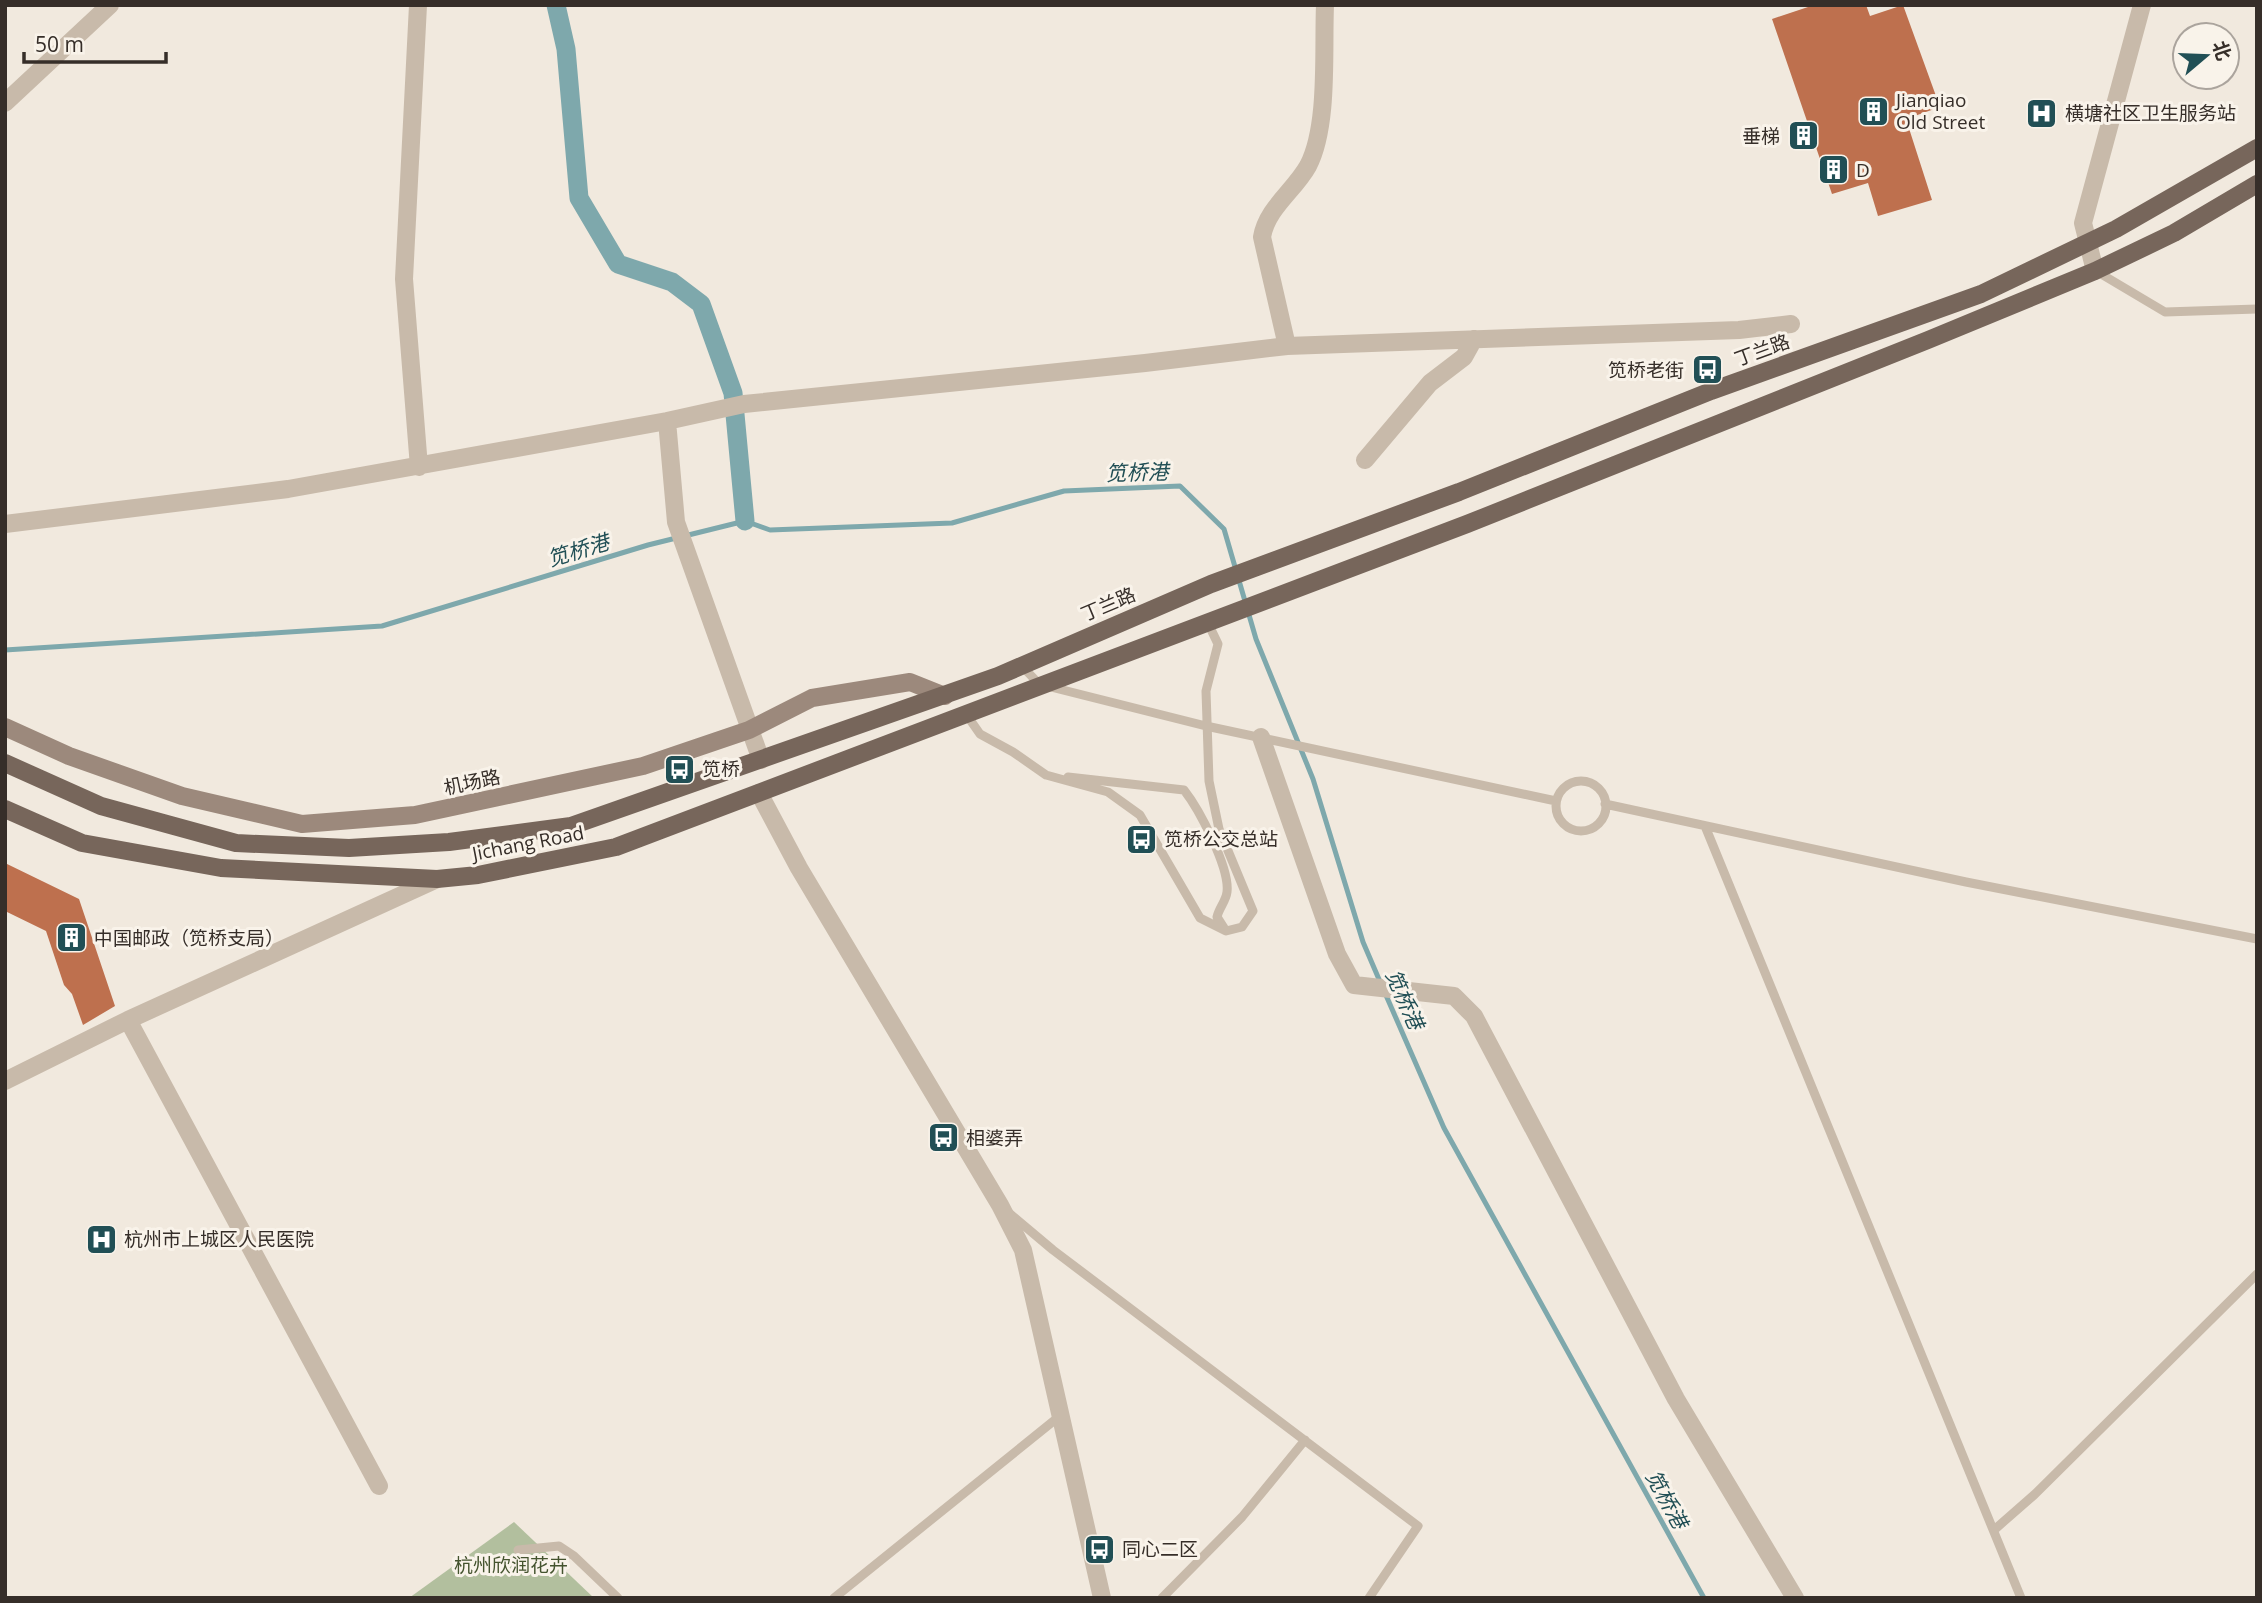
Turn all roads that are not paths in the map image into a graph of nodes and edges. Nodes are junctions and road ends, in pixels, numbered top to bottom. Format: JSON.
{"nodes":[{"id":1,"x":110,"y":5,"type":"edge"},
{"id":2,"x":418,"y":5,"type":"edge"},
{"id":3,"x":1325,"y":5,"type":"edge"},
{"id":4,"x":2142,"y":5,"type":"edge"},
{"id":5,"x":5,"y":103,"type":"edge"},
{"id":6,"x":2257,"y":148,"type":"edge"},
{"id":7,"x":2257,"y":184,"type":"edge"},
{"id":8,"x":2088,"y":243,"type":"junction"},
{"id":9,"x":2095,"y":271,"type":"junction"},
{"id":10,"x":2257,"y":309,"type":"edge"},
{"id":11,"x":1791,"y":324,"type":"dead end"},
{"id":12,"x":1474,"y":339,"type":"junction"},
{"id":13,"x":1287,"y":346,"type":"junction"},
{"id":14,"x":667,"y":421,"type":"junction"},
{"id":15,"x":1365,"y":460,"type":"dead end"},
{"id":16,"x":419,"y":467,"type":"junction"},
{"id":17,"x":5,"y":524,"type":"edge"},
{"id":18,"x":1207,"y":621,"type":"junction"},
{"id":19,"x":1021,"y":665,"type":"junction"},
{"id":20,"x":1039,"y":684,"type":"junction"},
{"id":21,"x":945,"y":696,"type":"junction"},
{"id":22,"x":965,"y":713,"type":"junction"},
{"id":23,"x":1206,"y":726,"type":"junction"},
{"id":24,"x":5,"y":727,"type":"edge"},
{"id":25,"x":749,"y":730,"type":"junction"},
{"id":26,"x":1268,"y":739,"type":"junction"},
{"id":27,"x":761,"y":760,"type":"junction"},
{"id":28,"x":5,"y":763,"type":"edge"},
{"id":29,"x":1046,"y":775,"type":"junction"},
{"id":30,"x":759,"y":793,"type":"junction"},
{"id":31,"x":1556,"y":801,"type":"junction"},
{"id":32,"x":1605,"y":804,"type":"junction"},
{"id":33,"x":5,"y":809,"type":"edge"},
{"id":34,"x":1705,"y":826,"type":"junction"},
{"id":35,"x":437,"y":879,"type":"junction"},
{"id":36,"x":1226,"y":931,"type":"junction"},
{"id":37,"x":2257,"y":939,"type":"edge"},
{"id":38,"x":128,"y":1020,"type":"junction"},
{"id":39,"x":5,"y":1081,"type":"edge"},
{"id":40,"x":1000,"y":1205,"type":"junction"},
{"id":41,"x":2257,"y":1274,"type":"edge"},
{"id":42,"x":1061,"y":1415,"type":"junction"},
{"id":43,"x":1305,"y":1440,"type":"junction"},
{"id":44,"x":379,"y":1486,"type":"dead end"},
{"id":45,"x":1994,"y":1530,"type":"junction"},
{"id":46,"x":518,"y":1550,"type":"dead end"},
{"id":47,"x":618,"y":1598,"type":"edge"},
{"id":48,"x":834,"y":1598,"type":"edge"},
{"id":49,"x":1102,"y":1598,"type":"edge"},
{"id":50,"x":1162,"y":1598,"type":"edge"},
{"id":51,"x":1369,"y":1598,"type":"edge"},
{"id":52,"x":1795,"y":1598,"type":"edge"},
{"id":53,"x":2021,"y":1598,"type":"edge"}],
"edges":[{"from":1,"to":5,"type":"street"},
{"from":2,"to":16,"type":"street"},
{"from":3,"to":13,"type":"street"},
{"from":4,"to":8,"type":"street"},
{"from":6,"to":8,"type":"main road","name":"丁兰路"},
{"from":7,"to":9,"type":"main road"},
{"from":8,"to":9,"type":"street"},
{"from":8,"to":19,"type":"main road","name":"丁兰路"},
{"from":9,"to":10,"type":"lane"},
{"from":9,"to":18,"type":"main road"},
{"from":11,"to":12,"type":"street"},
{"from":12,"to":13,"type":"street"},
{"from":12,"to":15,"type":"street"},
{"from":13,"to":14,"type":"street"},
{"from":14,"to":16,"type":"street"},
{"from":14,"to":25,"type":"street"},
{"from":16,"to":17,"type":"street"},
{"from":18,"to":20,"type":"main road"},
{"from":18,"to":23,"type":"lane"},
{"from":19,"to":20,"type":"lane"},
{"from":19,"to":21,"type":"main road"},
{"from":20,"to":22,"type":"main road","name":"Jichang Road"},
{"from":20,"to":23,"type":"lane"},
{"from":21,"to":25,"type":"main road","name":"机场路"},
{"from":21,"to":27,"type":"main road"},
{"from":22,"to":29,"type":"lane"},
{"from":22,"to":30,"type":"main road","name":"Jichang Road"},
{"from":23,"to":26,"type":"lane"},
{"from":23,"to":36,"type":"lane"},
{"from":24,"to":25,"type":"main road","name":"机场路"},
{"from":25,"to":27,"type":"street"},
{"from":26,"to":31,"type":"lane"},
{"from":26,"to":52,"type":"street"},
{"from":27,"to":28,"type":"main road"},
{"from":29,"to":36,"type":"lane"},
{"from":29,"to":36,"type":"lane"},
{"from":30,"to":35,"type":"main road","name":"Jichang Road"},
{"from":30,"to":40,"type":"street"},
{"from":31,"to":32,"type":"lane"},
{"from":31,"to":32,"type":"lane"},
{"from":32,"to":34,"type":"lane"},
{"from":33,"to":35,"type":"main road","name":"Jichang Road"},
{"from":34,"to":37,"type":"lane"},
{"from":34,"to":45,"type":"lane"},
{"from":35,"to":38,"type":"street"},
{"from":38,"to":39,"type":"street"},
{"from":38,"to":44,"type":"street"},
{"from":40,"to":42,"type":"street"},
{"from":40,"to":43,"type":"lane"},
{"from":41,"to":45,"type":"lane"},
{"from":42,"to":48,"type":"lane"},
{"from":42,"to":49,"type":"street"},
{"from":43,"to":50,"type":"lane"},
{"from":43,"to":51,"type":"lane"},
{"from":45,"to":53,"type":"lane"},
{"from":46,"to":47,"type":"lane"}]}
